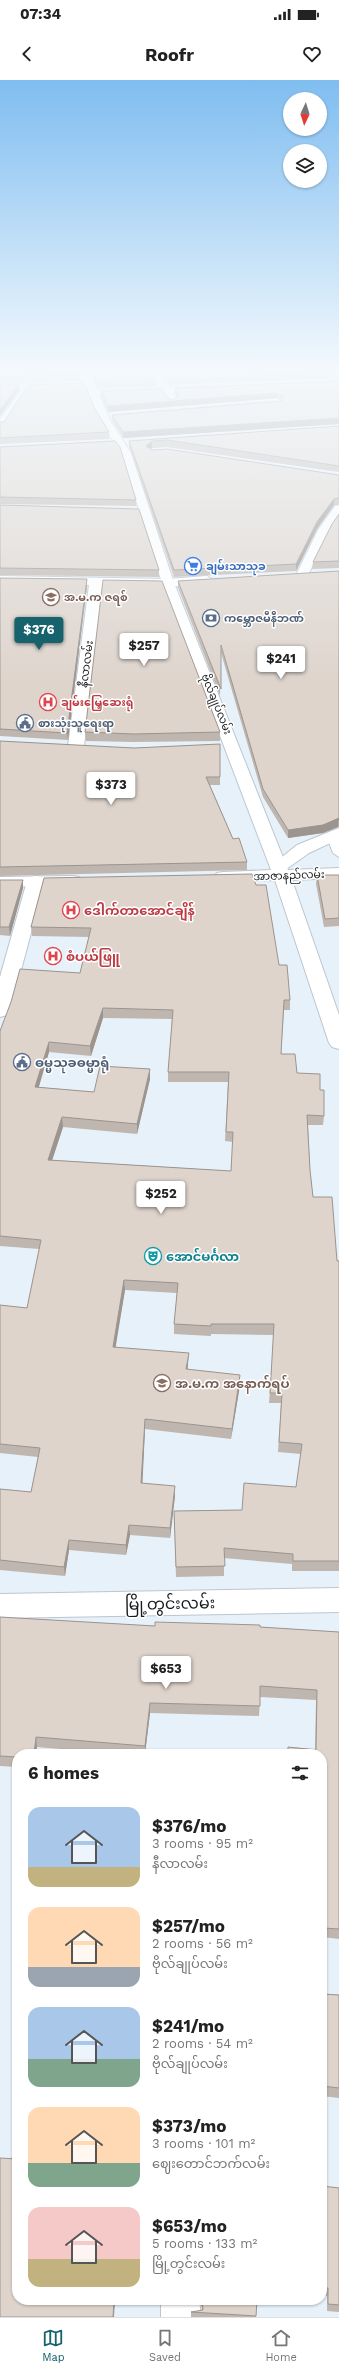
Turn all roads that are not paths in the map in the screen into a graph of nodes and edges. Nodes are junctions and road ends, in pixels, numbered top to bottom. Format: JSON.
{"nodes":[{"id":1,"x":134,"y":475,"type":"edge"},
{"id":2,"x":339,"y":508,"type":"edge"},
{"id":3,"x":317,"y":574,"type":"edge"},
{"id":4,"x":302,"y":575,"type":"junction"},
{"id":5,"x":286,"y":576,"type":"edge"},
{"id":6,"x":0,"y":580,"type":"edge"},
{"id":7,"x":224,"y":580,"type":"edge"},
{"id":8,"x":96,"y":582,"type":"junction"},
{"id":9,"x":168,"y":583,"type":"junction"},
{"id":10,"x":61,"y":745,"type":"edge"},
{"id":11,"x":218,"y":747,"type":"edge"},
{"id":12,"x":234,"y":747,"type":"junction"},
{"id":13,"x":336,"y":834,"type":"edge"},
{"id":14,"x":339,"y":853,"type":"edge"},
{"id":15,"x":280,"y":871,"type":"junction"},
{"id":16,"x":339,"y":873,"type":"edge"},
{"id":17,"x":211,"y":878,"type":"edge"},
{"id":18,"x":91,"y":880,"type":"edge"},
{"id":19,"x":36,"y":881,"type":"junction"},
{"id":20,"x":0,"y":882,"type":"edge"},
{"id":21,"x":0,"y":1011,"type":"edge"},
{"id":22,"x":337,"y":1033,"type":"edge"},
{"id":23,"x":339,"y":1600,"type":"edge"},
{"id":24,"x":0,"y":1606,"type":"edge"},
{"id":25,"x":180,"y":2305,"type":"edge"},
{"id":26,"x":181,"y":2317,"type":"edge"}],
"edges":[{"from":1,"to":9,"type":"street","name":"ဗိုလ်ချုပ်လမ်း"},
{"from":2,"to":4,"type":"street"},
{"from":3,"to":4,"type":"street"},
{"from":4,"to":5,"type":"street"},
{"from":6,"to":8,"type":"street"},
{"from":7,"to":9,"type":"street"},
{"from":8,"to":9,"type":"street"},
{"from":8,"to":10,"type":"street","name":"နီလာလမ်း"},
{"from":9,"to":12,"type":"street","name":"ဗိုလ်ချုပ်လမ်း"},
{"from":11,"to":12,"type":"street"},
{"from":12,"to":15,"type":"street","name":"ဗိုလ်ချုပ်လမ်း"},
{"from":13,"to":14,"type":"lane"},
{"from":13,"to":15,"type":"street"},
{"from":15,"to":16,"type":"street","name":"အာဇာနည်လမ်း"},
{"from":15,"to":17,"type":"street","name":"အာဇာနည်လမ်း"},
{"from":15,"to":22,"type":"street","name":"ဗိုလ်ချုပ်လမ်း"},
{"from":18,"to":19,"type":"street"},
{"from":19,"to":20,"type":"street"},
{"from":19,"to":21,"type":"street"},
{"from":23,"to":24,"type":"street","name":"မြို့တွင်းလမ်း"},
{"from":25,"to":26,"type":"street"}]}
